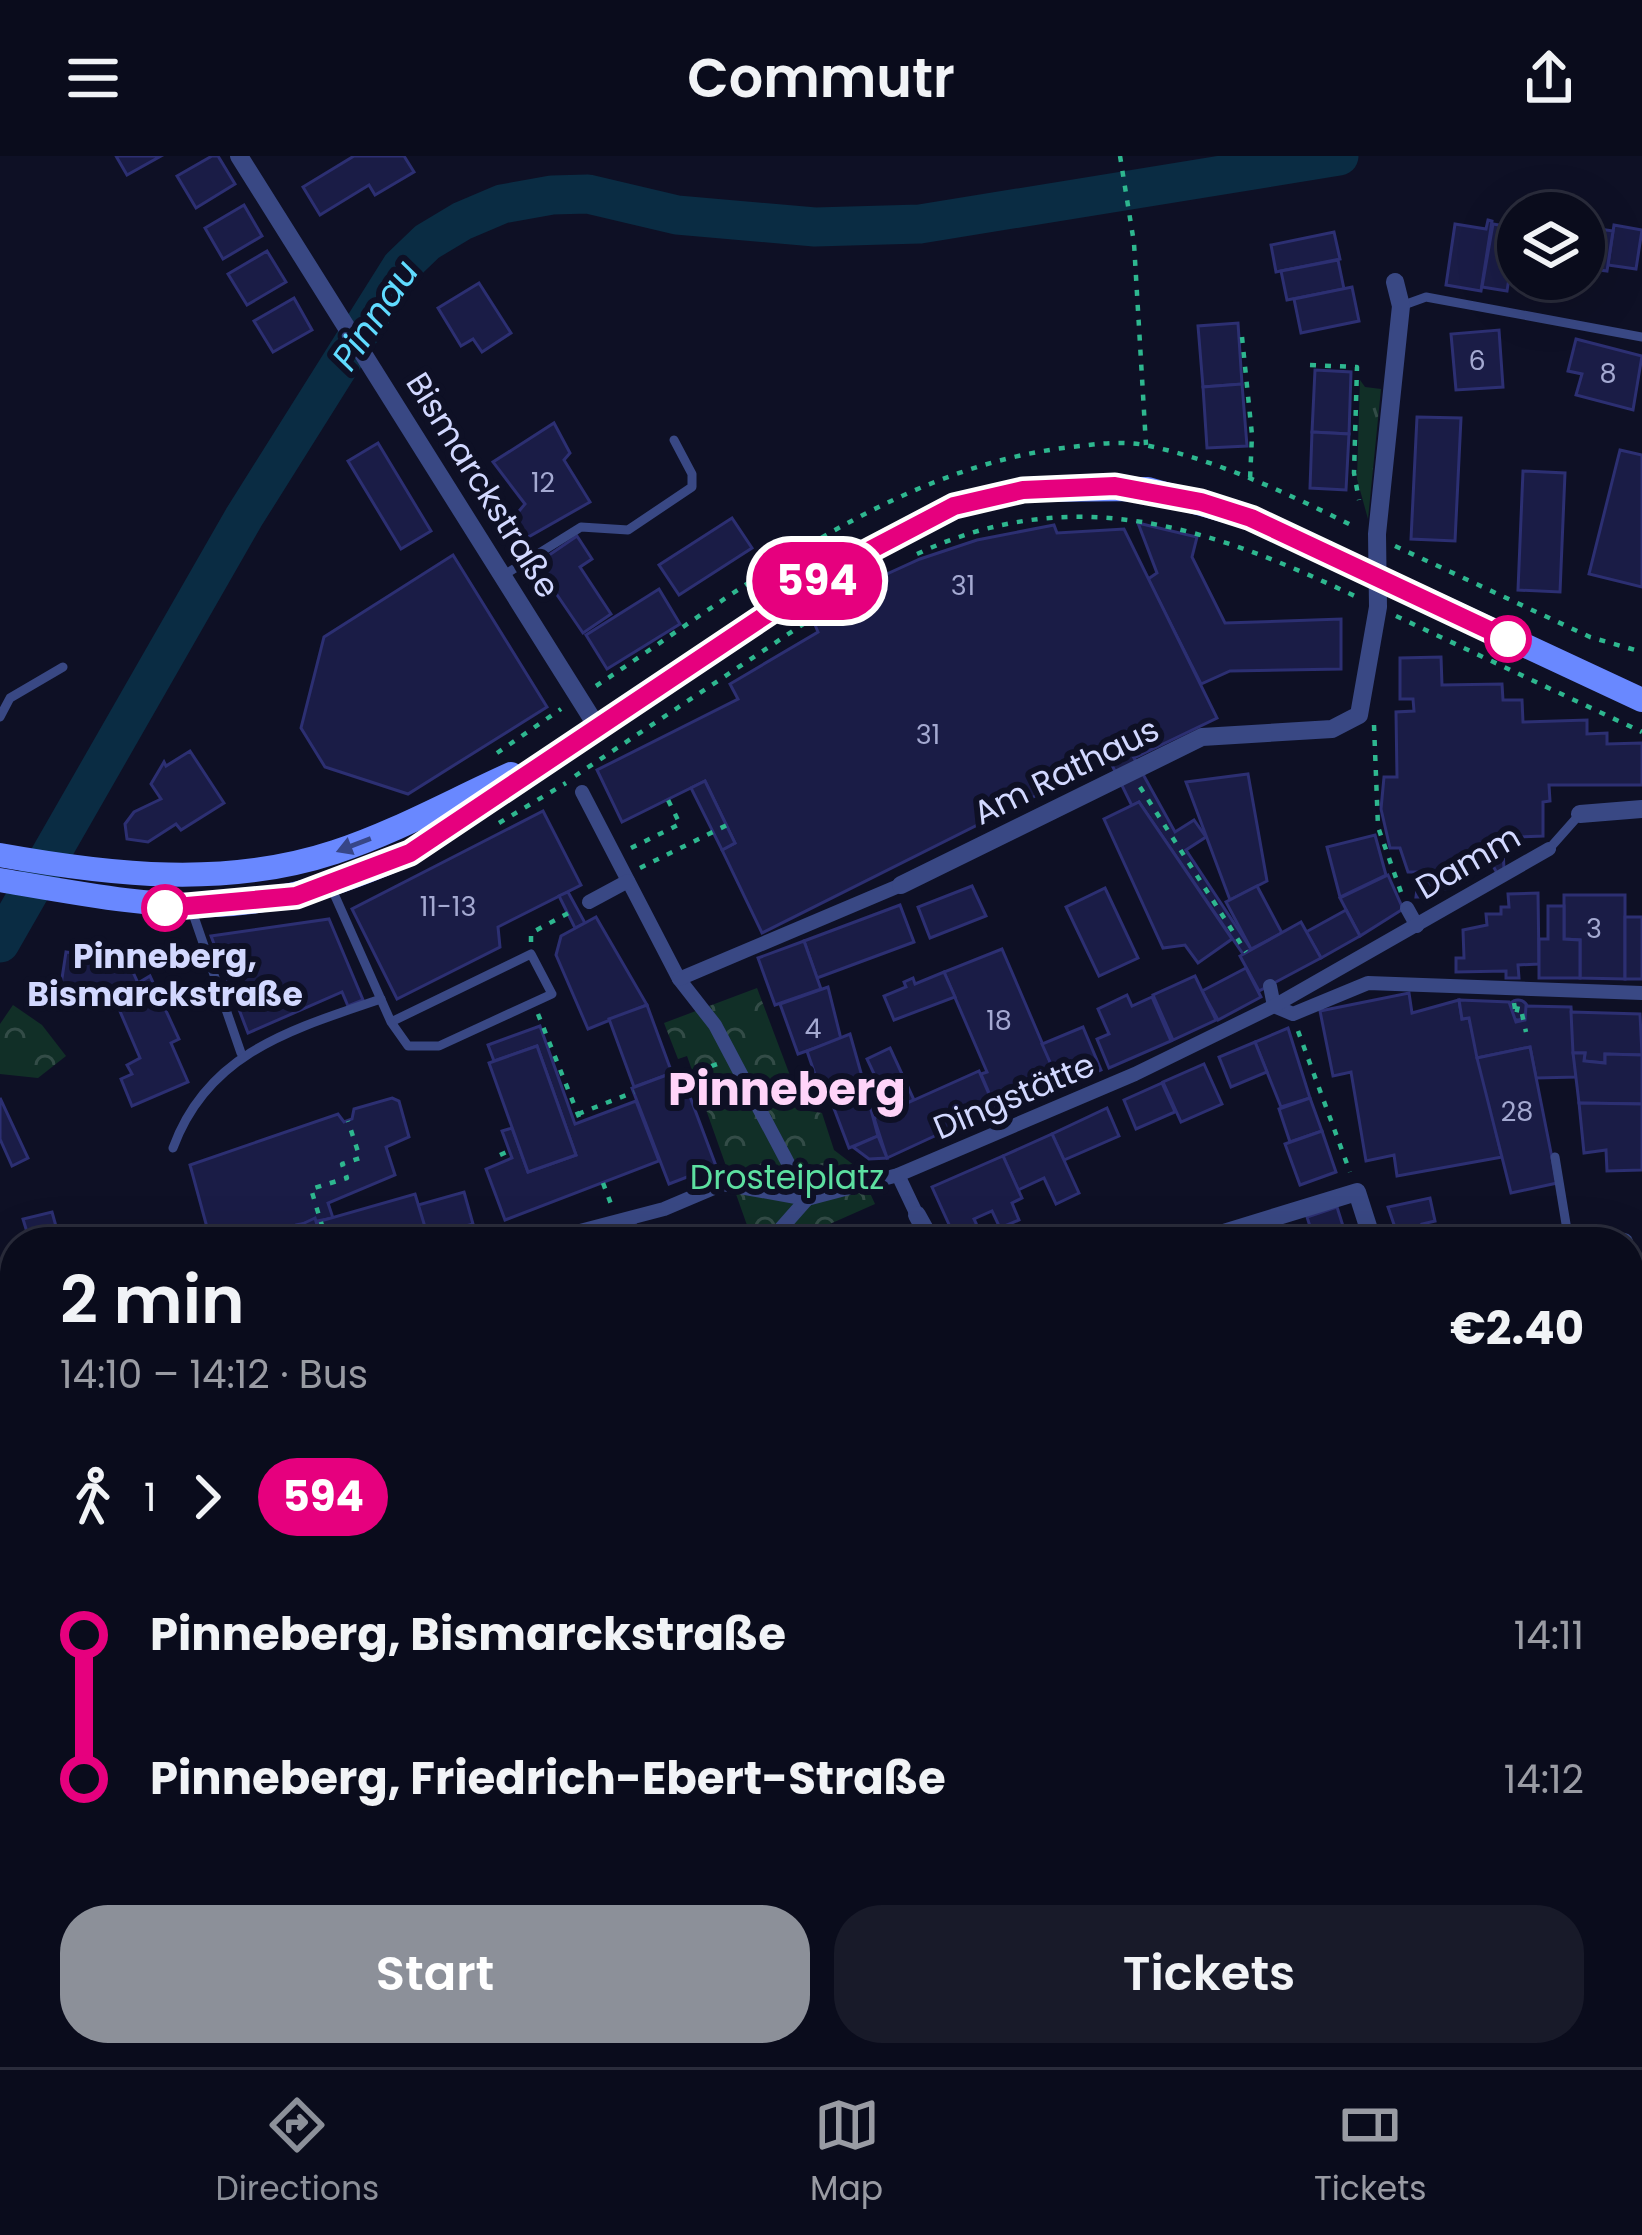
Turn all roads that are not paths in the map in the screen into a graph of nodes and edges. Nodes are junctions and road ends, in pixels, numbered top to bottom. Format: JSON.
{"nodes":[{"id":1,"x":239,"y":156,"type":"edge"},
{"id":2,"x":1395,"y":282,"type":"dead end"},
{"id":3,"x":1400,"y":306,"type":"junction"},
{"id":4,"x":1642,"y":338,"type":"edge"},
{"id":5,"x":674,"y":440,"type":"dead end"},
{"id":6,"x":504,"y":575,"type":"junction"},
{"id":7,"x":1376,"y":576,"type":"junction"},
{"id":8,"x":63,"y":668,"type":"dead end"},
{"id":9,"x":1642,"y":700,"type":"edge"},
{"id":10,"x":0,"y":717,"type":"edge"},
{"id":11,"x":596,"y":725,"type":"junction"},
{"id":12,"x":560,"y":749,"type":"junction"},
{"id":13,"x":582,"y":792,"type":"dead end"},
{"id":14,"x":1642,"y":809,"type":"edge"},
{"id":15,"x":424,"y":814,"type":"junction"},
{"id":16,"x":1580,"y":814,"type":"joint"},
{"id":17,"x":1549,"y":849,"type":"joint"},
{"id":18,"x":410,"y":853,"type":"junction"},
{"id":19,"x":1,"y":864,"type":"edge"},
{"id":20,"x":224,"y":874,"type":"junction"},
{"id":21,"x":626,"y":878,"type":"junction"},
{"id":22,"x":81,"y":882,"type":"junction"},
{"id":23,"x":901,"y":885,"type":"joint"},
{"id":24,"x":331,"y":887,"type":"junction"},
{"id":25,"x":589,"y":902,"type":"road end"},
{"id":26,"x":190,"y":908,"type":"junction"},
{"id":27,"x":1407,"y":908,"type":"road end"},
{"id":28,"x":1417,"y":926,"type":"junction"},
{"id":29,"x":1330,"y":973,"type":"junction"},
{"id":30,"x":679,"y":979,"type":"junction"},
{"id":31,"x":1368,"y":983,"type":"junction"},
{"id":32,"x":1270,"y":986,"type":"dead end"},
{"id":33,"x":1642,"y":993,"type":"edge"},
{"id":34,"x":381,"y":999,"type":"junction"},
{"id":35,"x":1274,"y":1006,"type":"junction"},
{"id":36,"x":391,"y":1022,"type":"junction"},
{"id":37,"x":241,"y":1053,"type":"junction"},
{"id":38,"x":173,"y":1148,"type":"dead end"},
{"id":39,"x":1556,"y":1157,"type":"dead end"},
{"id":40,"x":898,"y":1175,"type":"junction"},
{"id":41,"x":807,"y":1199,"type":"junction"},
{"id":42,"x":664,"y":1209,"type":"junction"},
{"id":43,"x":917,"y":1215,"type":"joint"},
{"id":44,"x":595,"y":1227,"type":"edge"},
{"id":45,"x":671,"y":1227,"type":"edge"},
{"id":46,"x":782,"y":1227,"type":"edge"},
{"id":47,"x":924,"y":1227,"type":"edge"},
{"id":48,"x":1243,"y":1227,"type":"edge"},
{"id":49,"x":1368,"y":1227,"type":"edge"},
{"id":50,"x":1567,"y":1227,"type":"edge"}],
"edges":[{"from":1,"to":6,"type":"street","name":"Bismarckstraße"},
{"from":2,"to":3,"type":"street"},
{"from":3,"to":4,"type":"lane"},
{"from":3,"to":7,"type":"street"},
{"from":5,"to":6,"type":"lane"},
{"from":6,"to":11,"type":"street","name":"Bismarckstraße"},
{"from":7,"to":9,"type":"main road"},
{"from":7,"to":11,"type":"main road"},
{"from":7,"to":23,"type":"street","name":"Am Rathaus"},
{"from":8,"to":10,"type":"lane"},
{"from":11,"to":12,"type":"main road"},
{"from":12,"to":15,"type":"main road"},
{"from":12,"to":18,"type":"main road"},
{"from":13,"to":21,"type":"street"},
{"from":14,"to":16,"type":"street"},
{"from":15,"to":18,"type":"main road"},
{"from":15,"to":20,"type":"main road","one_way":true},
{"from":16,"to":17,"type":"lane"},
{"from":17,"to":28,"type":"street","name":"Damm"},
{"from":18,"to":24,"type":"main road"},
{"from":19,"to":22,"type":"main road"},
{"from":20,"to":22,"type":"main road"},
{"from":20,"to":26,"type":"main road"},
{"from":21,"to":25,"type":"street"},
{"from":21,"to":30,"type":"street"},
{"from":22,"to":26,"type":"main road"},
{"from":23,"to":30,"type":"street","name":"Am Rathaus"},
{"from":24,"to":26,"type":"main road"},
{"from":24,"to":34,"type":"lane"},
{"from":26,"to":37,"type":"lane"},
{"from":27,"to":28,"type":"street"},
{"from":28,"to":29,"type":"street","name":"Dingstätte"},
{"from":29,"to":31,"type":"street"},
{"from":29,"to":35,"type":"street","name":"Dingstätte"},
{"from":30,"to":41,"type":"street"},
{"from":31,"to":33,"type":"street"},
{"from":31,"to":35,"type":"street"},
{"from":32,"to":35,"type":"street"},
{"from":34,"to":36,"type":"lane"},
{"from":34,"to":37,"type":"lane"},
{"from":35,"to":40,"type":"street","name":"Dingstätte"},
{"from":36,"to":36,"type":"lane"},
{"from":37,"to":38,"type":"lane"},
{"from":39,"to":50,"type":"lane"},
{"from":40,"to":41,"type":"street","name":"Dingstätte"},
{"from":40,"to":43,"type":"street"},
{"from":41,"to":42,"type":"street","name":"Dingstätte"},
{"from":41,"to":46,"type":"street"},
{"from":42,"to":44,"type":"street","name":"Dingstätte"},
{"from":42,"to":45,"type":"street"},
{"from":43,"to":47,"type":"street"},
{"from":48,"to":49,"type":"street"}]}
